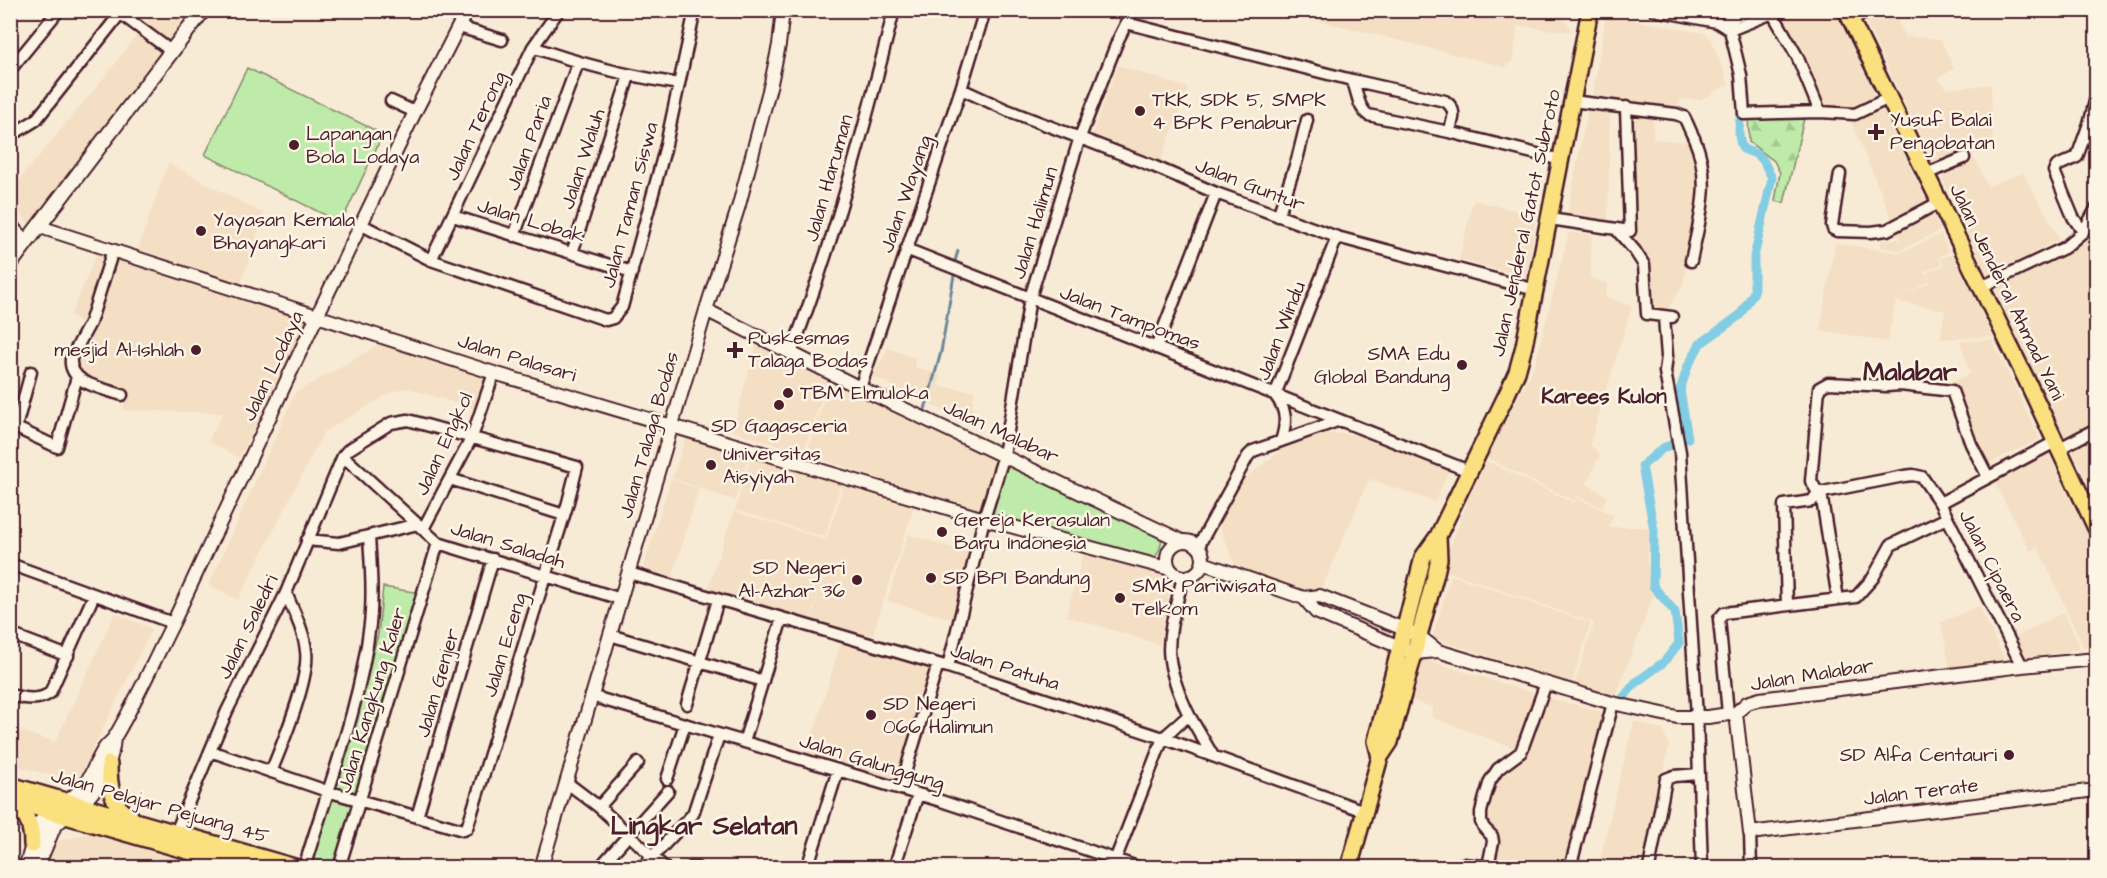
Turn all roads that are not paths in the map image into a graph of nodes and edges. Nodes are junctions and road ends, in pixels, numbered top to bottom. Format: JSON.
{"nodes":[{"id":1,"x":59,"y":10,"type":"edge"},
{"id":2,"x":203,"y":10,"type":"edge"},
{"id":3,"x":467,"y":10,"type":"edge"},
{"id":4,"x":559,"y":10,"type":"edge"},
{"id":5,"x":694,"y":10,"type":"edge"},
{"id":6,"x":783,"y":10,"type":"edge"},
{"id":7,"x":894,"y":10,"type":"edge"},
{"id":8,"x":985,"y":10,"type":"edge"},
{"id":9,"x":1133,"y":10,"type":"edge"},
{"id":10,"x":1590,"y":10,"type":"edge"},
{"id":11,"x":1654,"y":10,"type":"edge"},
{"id":12,"x":1750,"y":10,"type":"edge"},
{"id":13,"x":1870,"y":10,"type":"edge"},
{"id":14,"x":121,"y":11,"type":"edge"},
{"id":15,"x":1776,"y":12,"type":"edge"},
{"id":16,"x":1848,"y":15,"type":"edge"},
{"id":17,"x":1126,"y":23,"type":"junction"},
{"id":18,"x":459,"y":27,"type":"junction"},
{"id":19,"x":1726,"y":27,"type":"junction"},
{"id":20,"x":502,"y":40,"type":"dead end"},
{"id":21,"x":533,"y":47,"type":"junction"},
{"id":22,"x":171,"y":51,"type":"junction"},
{"id":23,"x":578,"y":63,"type":"junction"},
{"id":24,"x":10,"y":70,"type":"edge"},
{"id":25,"x":629,"y":76,"type":"junction"},
{"id":26,"x":1352,"y":80,"type":"junction"},
{"id":27,"x":679,"y":84,"type":"junction"},
{"id":28,"x":961,"y":89,"type":"junction"},
{"id":29,"x":2097,"y":97,"type":"edge"},
{"id":30,"x":1889,"y":98,"type":"junction"},
{"id":31,"x":391,"y":101,"type":"dead end"},
{"id":32,"x":1572,"y":101,"type":"junction"},
{"id":33,"x":1626,"y":107,"type":"junction"},
{"id":34,"x":415,"y":112,"type":"junction"},
{"id":35,"x":1820,"y":112,"type":"junction"},
{"id":36,"x":1307,"y":120,"type":"dead end"},
{"id":37,"x":14,"y":129,"type":"edge"},
{"id":38,"x":1449,"y":132,"type":"junction"},
{"id":39,"x":1080,"y":137,"type":"junction"},
{"id":40,"x":1964,"y":158,"type":"dead end"},
{"id":41,"x":1561,"y":160,"type":"junction"},
{"id":42,"x":1840,"y":174,"type":"dead end"},
{"id":43,"x":1926,"y":174,"type":"junction"},
{"id":44,"x":1216,"y":193,"type":"junction"},
{"id":45,"x":1940,"y":202,"type":"junction"},
{"id":46,"x":2097,"y":209,"type":"edge"},
{"id":47,"x":453,"y":216,"type":"junction"},
{"id":48,"x":1278,"y":216,"type":"junction"},
{"id":49,"x":1550,"y":219,"type":"junction"},
{"id":50,"x":10,"y":224,"type":"edge"},
{"id":51,"x":2093,"y":224,"type":"edge"},
{"id":52,"x":362,"y":225,"type":"junction"},
{"id":53,"x":40,"y":227,"type":"junction"},
{"id":54,"x":1616,"y":229,"type":"junction"},
{"id":55,"x":2083,"y":232,"type":"junction"},
{"id":56,"x":514,"y":236,"type":"junction"},
{"id":57,"x":1337,"y":237,"type":"junction"},
{"id":58,"x":28,"y":242,"type":"junction"},
{"id":59,"x":906,"y":249,"type":"junction"},
{"id":60,"x":113,"y":250,"type":"junction"},
{"id":61,"x":572,"y":253,"type":"junction"},
{"id":62,"x":432,"y":260,"type":"junction"},
{"id":63,"x":1691,"y":261,"type":"dead end"},
{"id":64,"x":10,"y":264,"type":"edge"},
{"id":65,"x":632,"y":272,"type":"junction"},
{"id":66,"x":1981,"y":287,"type":"junction"},
{"id":67,"x":1536,"y":290,"type":"junction"},
{"id":68,"x":1030,"y":298,"type":"junction"},
{"id":69,"x":706,"y":310,"type":"junction"},
{"id":70,"x":317,"y":316,"type":"junction"},
{"id":71,"x":1156,"y":348,"type":"junction"},
{"id":72,"x":791,"y":353,"type":"junction"},
{"id":73,"x":31,"y":372,"type":"dead end"},
{"id":74,"x":494,"y":373,"type":"junction"},
{"id":75,"x":77,"y":377,"type":"junction"},
{"id":76,"x":860,"y":387,"type":"junction"},
{"id":77,"x":122,"y":395,"type":"dead end"},
{"id":78,"x":1275,"y":395,"type":"junction"},
{"id":79,"x":1340,"y":420,"type":"junction"},
{"id":80,"x":13,"y":426,"type":"edge"},
{"id":81,"x":672,"y":426,"type":"junction"},
{"id":82,"x":2097,"y":429,"type":"edge"},
{"id":83,"x":472,"y":437,"type":"junction"},
{"id":84,"x":1281,"y":441,"type":"junction"},
{"id":85,"x":2056,"y":445,"type":"junction"},
{"id":86,"x":1004,"y":455,"type":"junction"},
{"id":87,"x":343,"y":456,"type":"junction"},
{"id":88,"x":1469,"y":471,"type":"junction"},
{"id":89,"x":1988,"y":477,"type":"junction"},
{"id":90,"x":450,"y":479,"type":"junction"},
{"id":91,"x":1820,"y":493,"type":"junction"},
{"id":92,"x":1940,"y":503,"type":"junction"},
{"id":93,"x":564,"y":515,"type":"junction"},
{"id":94,"x":1947,"y":518,"type":"junction"},
{"id":95,"x":984,"y":519,"type":"junction"},
{"id":96,"x":420,"y":527,"type":"junction"},
{"id":97,"x":2097,"y":528,"type":"edge"},
{"id":98,"x":1438,"y":536,"type":"junction"},
{"id":99,"x":369,"y":537,"type":"junction"},
{"id":100,"x":307,"y":540,"type":"junction"},
{"id":101,"x":1182,"y":541,"type":"junction"},
{"id":102,"x":438,"y":543,"type":"junction"},
{"id":103,"x":1198,"y":547,"type":"junction"},
{"id":104,"x":493,"y":559,"type":"junction"},
{"id":105,"x":1203,"y":563,"type":"junction"},
{"id":106,"x":10,"y":564,"type":"edge"},
{"id":107,"x":1170,"y":569,"type":"junction"},
{"id":108,"x":629,"y":573,"type":"junction"},
{"id":109,"x":545,"y":575,"type":"junction"},
{"id":110,"x":1183,"y":577,"type":"junction"},
{"id":111,"x":286,"y":593,"type":"junction"},
{"id":112,"x":94,"y":595,"type":"junction"},
{"id":113,"x":1304,"y":598,"type":"junction"},
{"id":114,"x":621,"y":599,"type":"junction"},
{"id":115,"x":1838,"y":599,"type":"junction"},
{"id":116,"x":718,"y":600,"type":"junction"},
{"id":117,"x":1787,"y":605,"type":"junction"},
{"id":118,"x":782,"y":618,"type":"junction"},
{"id":119,"x":173,"y":623,"type":"junction"},
{"id":120,"x":1404,"y":629,"type":"junction"},
{"id":121,"x":10,"y":634,"type":"edge"},
{"id":122,"x":610,"y":635,"type":"junction"},
{"id":123,"x":1419,"y":636,"type":"junction"},
{"id":124,"x":1407,"y":650,"type":"junction"},
{"id":125,"x":1438,"y":651,"type":"junction"},
{"id":126,"x":68,"y":656,"type":"junction"},
{"id":127,"x":2097,"y":659,"type":"edge"},
{"id":128,"x":700,"y":662,"type":"junction"},
{"id":129,"x":943,"y":666,"type":"junction"},
{"id":130,"x":2022,"y":666,"type":"junction"},
{"id":131,"x":763,"y":681,"type":"junction"},
{"id":132,"x":1546,"y":683,"type":"junction"},
{"id":133,"x":10,"y":694,"type":"edge"},
{"id":134,"x":591,"y":696,"type":"junction"},
{"id":135,"x":1613,"y":703,"type":"junction"},
{"id":136,"x":687,"y":704,"type":"dead end"},
{"id":137,"x":1732,"y":713,"type":"junction"},
{"id":138,"x":1189,"y":714,"type":"junction"},
{"id":139,"x":1697,"y":717,"type":"junction"},
{"id":140,"x":685,"y":724,"type":"junction"},
{"id":141,"x":719,"y":735,"type":"junction"},
{"id":142,"x":114,"y":738,"type":"junction"},
{"id":143,"x":1163,"y":738,"type":"junction"},
{"id":144,"x":744,"y":742,"type":"junction"},
{"id":145,"x":210,"y":751,"type":"junction"},
{"id":146,"x":1213,"y":756,"type":"junction"},
{"id":147,"x":638,"y":763,"type":"dead end"},
{"id":148,"x":109,"y":764,"type":"junction"},
{"id":149,"x":838,"y":770,"type":"junction"},
{"id":150,"x":271,"y":772,"type":"junction"},
{"id":151,"x":1700,"y":774,"type":"junction"},
{"id":152,"x":667,"y":779,"type":"dead end"},
{"id":153,"x":566,"y":782,"type":"junction"},
{"id":154,"x":10,"y":785,"type":"edge"},
{"id":155,"x":900,"y":789,"type":"junction"},
{"id":156,"x":2097,"y":790,"type":"edge"},
{"id":157,"x":327,"y":791,"type":"junction"},
{"id":158,"x":669,"y":791,"type":"dead end"},
{"id":159,"x":918,"y":794,"type":"junction"},
{"id":160,"x":12,"y":800,"type":"edge"},
{"id":161,"x":360,"y":801,"type":"junction"},
{"id":162,"x":599,"y":807,"type":"junction"},
{"id":163,"x":66,"y":808,"type":"junction"},
{"id":164,"x":1364,"y":811,"type":"junction"},
{"id":165,"x":417,"y":817,"type":"junction"},
{"id":166,"x":139,"y":821,"type":"junction"},
{"id":167,"x":176,"y":832,"type":"junction"},
{"id":168,"x":1750,"y":833,"type":"junction"},
{"id":169,"x":629,"y":834,"type":"junction"},
{"id":170,"x":32,"y":845,"type":"junction"},
{"id":171,"x":652,"y":856,"type":"junction"},
{"id":172,"x":1114,"y":862,"type":"edge"},
{"id":173,"x":26,"y":867,"type":"edge"},
{"id":174,"x":36,"y":867,"type":"edge"},
{"id":175,"x":247,"y":867,"type":"edge"},
{"id":176,"x":298,"y":867,"type":"edge"},
{"id":177,"x":304,"y":867,"type":"edge"},
{"id":178,"x":339,"y":867,"type":"edge"},
{"id":179,"x":541,"y":867,"type":"edge"},
{"id":180,"x":599,"y":867,"type":"edge"},
{"id":181,"x":642,"y":867,"type":"edge"},
{"id":182,"x":665,"y":867,"type":"edge"},
{"id":183,"x":691,"y":867,"type":"edge"},
{"id":184,"x":697,"y":867,"type":"edge"},
{"id":185,"x":807,"y":867,"type":"edge"},
{"id":186,"x":894,"y":867,"type":"edge"},
{"id":187,"x":1141,"y":867,"type":"edge"},
{"id":188,"x":1348,"y":867,"type":"edge"},
{"id":189,"x":1459,"y":867,"type":"edge"},
{"id":190,"x":1491,"y":867,"type":"edge"},
{"id":191,"x":1570,"y":867,"type":"edge"},
{"id":192,"x":1649,"y":867,"type":"edge"},
{"id":193,"x":1702,"y":867,"type":"edge"},
{"id":194,"x":1751,"y":867,"type":"edge"}],
"edges":[{"from":1,"to":24,"type":"street"},
{"from":2,"to":22,"type":"main road"},
{"from":3,"to":18,"type":"street","name":"Jalan Lodaya"},
{"from":4,"to":21,"type":"street","name":"Jalan Terong"},
{"from":5,"to":27,"type":"street","name":"Jalan Taman Siswa"},
{"from":6,"to":69,"type":"street","name":"Jalan Talaga Bodas"},
{"from":7,"to":72,"type":"street","name":"Jalan Haruman"},
{"from":8,"to":28,"type":"street","name":"Jalan Wayang"},
{"from":9,"to":17,"type":"street","name":"Jalan Halimun"},
{"from":10,"to":32,"type":"main road","name":"Jalan Jenderal Gatot Subroto"},
{"from":11,"to":19,"type":"street"},
{"from":12,"to":19,"type":"street"},
{"from":13,"to":16,"type":"street"},
{"from":14,"to":22,"type":"street"},
{"from":14,"to":37,"type":"street"},
{"from":15,"to":19,"type":"street"},
{"from":15,"to":35,"type":"street"},
{"from":16,"to":30,"type":"main road","name":"Jalan Jenderal Ahmad Yani"},
{"from":17,"to":26,"type":"street"},
{"from":17,"to":39,"type":"street","name":"Jalan Halimun"},
{"from":18,"to":20,"type":"street"},
{"from":18,"to":34,"type":"street","name":"Jalan Lodaya"},
{"from":19,"to":35,"type":"street"},
{"from":21,"to":23,"type":"street"},
{"from":21,"to":47,"type":"street","name":"Jalan Terong"},
{"from":22,"to":53,"type":"main road"},
{"from":23,"to":25,"type":"street"},
{"from":23,"to":56,"type":"street","name":"Jalan Paria"},
{"from":25,"to":27,"type":"street"},
{"from":25,"to":61,"type":"street","name":"Jalan Waluh"},
{"from":26,"to":38,"type":"street"},
{"from":26,"to":38,"type":"street"},
{"from":27,"to":65,"type":"street","name":"Jalan Taman Siswa"},
{"from":28,"to":39,"type":"street","name":"Jalan Guntur"},
{"from":28,"to":59,"type":"street","name":"Jalan Wayang"},
{"from":29,"to":55,"type":"street"},
{"from":30,"to":35,"type":"street"},
{"from":30,"to":43,"type":"main road","name":"Jalan Jenderal Ahmad Yani"},
{"from":31,"to":34,"type":"street"},
{"from":32,"to":33,"type":"street"},
{"from":32,"to":41,"type":"main road","name":"Jalan Jenderal Gatot Subroto"},
{"from":33,"to":54,"type":"street"},
{"from":33,"to":63,"type":"street"},
{"from":34,"to":52,"type":"street","name":"Jalan Lodaya"},
{"from":36,"to":48,"type":"street"},
{"from":38,"to":41,"type":"street"},
{"from":39,"to":44,"type":"street","name":"Jalan Guntur"},
{"from":39,"to":68,"type":"street","name":"Jalan Halimun"},
{"from":40,"to":43,"type":"street"},
{"from":41,"to":49,"type":"main road","name":"Jalan Jenderal Gatot Subroto"},
{"from":42,"to":45,"type":"street"},
{"from":43,"to":45,"type":"main road","name":"Jalan Jenderal Ahmad Yani"},
{"from":44,"to":48,"type":"street","name":"Jalan Guntur"},
{"from":44,"to":71,"type":"street"},
{"from":45,"to":66,"type":"main road","name":"Jalan Jenderal Ahmad Yani"},
{"from":46,"to":51,"type":"street"},
{"from":47,"to":56,"type":"street","name":"Jalan Lobak"},
{"from":47,"to":62,"type":"street","name":"Jalan Terong"},
{"from":48,"to":57,"type":"street","name":"Jalan Guntur"},
{"from":49,"to":54,"type":"street"},
{"from":49,"to":67,"type":"main road","name":"Jalan Jenderal Gatot Subroto"},
{"from":50,"to":58,"type":"street"},
{"from":51,"to":55,"type":"street"},
{"from":52,"to":62,"type":"street","name":"Jalan Taman Siswa"},
{"from":52,"to":70,"type":"street","name":"Jalan Lodaya"},
{"from":53,"to":58,"type":"main road"},
{"from":53,"to":60,"type":"street","name":"Jalan Palasari"},
{"from":54,"to":139,"type":"street"},
{"from":55,"to":66,"type":"street"},
{"from":56,"to":61,"type":"street","name":"Jalan Lobak"},
{"from":57,"to":67,"type":"street","name":"Jalan Guntur"},
{"from":57,"to":78,"type":"street","name":"Jalan Windu"},
{"from":58,"to":64,"type":"main road"},
{"from":59,"to":68,"type":"street","name":"Jalan Tampomas"},
{"from":59,"to":76,"type":"street","name":"Jalan Wayang"},
{"from":60,"to":70,"type":"street","name":"Jalan Palasari"},
{"from":60,"to":75,"type":"street"},
{"from":61,"to":65,"type":"street","name":"Jalan Lobak"},
{"from":62,"to":65,"type":"street","name":"Jalan Taman Siswa"},
{"from":66,"to":85,"type":"main road","name":"Jalan Jenderal Ahmad Yani"},
{"from":67,"to":88,"type":"main road","name":"Jalan Jenderal Gatot Subroto"},
{"from":68,"to":71,"type":"street","name":"Jalan Tampomas"},
{"from":68,"to":86,"type":"street","name":"Jalan Halimun"},
{"from":69,"to":72,"type":"street","name":"Jalan Malabar"},
{"from":69,"to":81,"type":"street","name":"Jalan Talaga Bodas"},
{"from":70,"to":74,"type":"street","name":"Jalan Palasari"},
{"from":70,"to":119,"type":"street","name":"Jalan Lodaya"},
{"from":71,"to":78,"type":"street","name":"Jalan Tampomas"},
{"from":72,"to":76,"type":"street","name":"Jalan Malabar"},
{"from":73,"to":80,"type":"street"},
{"from":74,"to":81,"type":"street","name":"Jalan Palasari"},
{"from":74,"to":83,"type":"street","name":"Jalan Engkol"},
{"from":75,"to":77,"type":"street"},
{"from":75,"to":80,"type":"street"},
{"from":76,"to":86,"type":"street","name":"Jalan Malabar"},
{"from":78,"to":79,"type":"street","name":"Jalan Tampomas"},
{"from":78,"to":84,"type":"street","name":"Jalan Windu"},
{"from":79,"to":84,"type":"street"},
{"from":79,"to":88,"type":"street","name":"Jalan Tampomas"},
{"from":81,"to":95,"type":"street","name":"Jalan Palasari"},
{"from":81,"to":108,"type":"street","name":"Jalan Talaga Bodas"},
{"from":82,"to":85,"type":"street","name":"Jalan Cipaera"},
{"from":83,"to":87,"type":"street"},
{"from":83,"to":90,"type":"street","name":"Jalan Engkol"},
{"from":83,"to":93,"type":"street","name":"Jalan Eceng"},
{"from":84,"to":103,"type":"street"},
{"from":85,"to":89,"type":"street","name":"Jalan Cipaera"},
{"from":85,"to":97,"type":"main road","name":"Jalan Jenderal Ahmad Yani"},
{"from":86,"to":95,"type":"street","name":"Jalan Halimun"},
{"from":86,"to":101,"type":"street","name":"Jalan Malabar"},
{"from":87,"to":96,"type":"street","name":"Jalan Saladah"},
{"from":87,"to":100,"type":"street","name":"Jalan Saledri"},
{"from":88,"to":98,"type":"main road","name":"Jalan Jenderal Gatot Subroto"},
{"from":89,"to":91,"type":"street"},
{"from":89,"to":92,"type":"street","name":"Jalan Cipaera"},
{"from":90,"to":93,"type":"street"},
{"from":90,"to":96,"type":"street","name":"Jalan Engkol"},
{"from":91,"to":92,"type":"street"},
{"from":91,"to":115,"type":"street"},
{"from":91,"to":117,"type":"street"},
{"from":92,"to":94,"type":"street","name":"Jalan Cipaera"},
{"from":93,"to":109,"type":"street","name":"Jalan Eceng"},
{"from":94,"to":115,"type":"street"},
{"from":94,"to":130,"type":"street","name":"Jalan Cipaera"},
{"from":95,"to":107,"type":"street"},
{"from":95,"to":129,"type":"street","name":"Jalan Halimun"},
{"from":96,"to":99,"type":"street"},
{"from":96,"to":102,"type":"street","name":"Jalan Saladah"},
{"from":98,"to":120,"type":"main road","name":"Jalan Jenderal Gatot Subroto"},
{"from":98,"to":123,"type":"main road","name":"Jalan Jenderal Gatot Subroto"},
{"from":99,"to":100,"type":"street"},
{"from":99,"to":157,"type":"street"},
{"from":100,"to":111,"type":"street","name":"Jalan Saledri"},
{"from":101,"to":103,"type":"street"},
{"from":101,"to":107,"type":"street"},
{"from":102,"to":104,"type":"street","name":"Jalan Saladah"},
{"from":102,"to":161,"type":"street","name":"Jalan Kangkung Kaler"},
{"from":103,"to":105,"type":"street"},
{"from":104,"to":109,"type":"street","name":"Jalan Saladah"},
{"from":104,"to":165,"type":"street","name":"Jalan Genjer"},
{"from":105,"to":110,"type":"street"},
{"from":105,"to":113,"type":"street","name":"Jalan Malabar"},
{"from":106,"to":112,"type":"street"},
{"from":107,"to":110,"type":"street"},
{"from":108,"to":114,"type":"street","name":"Jalan Talaga Bodas"},
{"from":108,"to":116,"type":"street","name":"Jalan Patuha"},
{"from":109,"to":114,"type":"street","name":"Jalan Saladah"},
{"from":109,"to":165,"type":"street","name":"Jalan Eceng"},
{"from":110,"to":138,"type":"street"},
{"from":111,"to":145,"type":"street","name":"Jalan Saledri"},
{"from":111,"to":150,"type":"street"},
{"from":112,"to":119,"type":"street"},
{"from":112,"to":126,"type":"street"},
{"from":113,"to":120,"type":"street","name":"Jalan Malabar"},
{"from":113,"to":124,"type":"street","name":"Jalan Malabar"},
{"from":114,"to":122,"type":"street","name":"Jalan Talaga Bodas"},
{"from":115,"to":117,"type":"street"},
{"from":116,"to":118,"type":"street","name":"Jalan Patuha"},
{"from":116,"to":128,"type":"street"},
{"from":117,"to":137,"type":"street"},
{"from":118,"to":129,"type":"street","name":"Jalan Patuha"},
{"from":118,"to":131,"type":"street"},
{"from":119,"to":142,"type":"street","name":"Jalan Lodaya"},
{"from":120,"to":123,"type":"street","name":"Jalan Malabar"},
{"from":120,"to":124,"type":"main road","name":"Jalan Jenderal Gatot Subroto"},
{"from":121,"to":126,"type":"street"},
{"from":122,"to":128,"type":"street"},
{"from":122,"to":134,"type":"street","name":"Jalan Talaga Bodas"},
{"from":123,"to":124,"type":"main road","name":"Jalan Jenderal Gatot Subroto"},
{"from":123,"to":125,"type":"street","name":"Jalan Malabar"},
{"from":124,"to":125,"type":"street","name":"Jalan Malabar"},
{"from":124,"to":164,"type":"main road","name":"Jalan Jenderal Gatot Subroto"},
{"from":125,"to":132,"type":"street","name":"Jalan Malabar"},
{"from":126,"to":133,"type":"street"},
{"from":127,"to":130,"type":"street","name":"Jalan Malabar"},
{"from":128,"to":131,"type":"street"},
{"from":128,"to":136,"type":"street"},
{"from":129,"to":143,"type":"street","name":"Jalan Patuha"},
{"from":129,"to":155,"type":"street","name":"Jalan Halimun"},
{"from":130,"to":137,"type":"street","name":"Jalan Malabar"},
{"from":131,"to":144,"type":"street"},
{"from":132,"to":135,"type":"street","name":"Jalan Malabar"},
{"from":132,"to":190,"type":"street"},
{"from":134,"to":140,"type":"street","name":"Jalan Galunggung"},
{"from":134,"to":153,"type":"street","name":"Jalan Talaga Bodas"},
{"from":135,"to":139,"type":"street","name":"Jalan Malabar"},
{"from":135,"to":191,"type":"street"},
{"from":137,"to":139,"type":"street","name":"Jalan Malabar"},
{"from":137,"to":168,"type":"street"},
{"from":138,"to":143,"type":"street"},
{"from":138,"to":146,"type":"street"},
{"from":139,"to":151,"type":"street"},
{"from":140,"to":141,"type":"street","name":"Jalan Galunggung"},
{"from":140,"to":152,"type":"street"},
{"from":141,"to":144,"type":"street","name":"Jalan Galunggung"},
{"from":141,"to":171,"type":"street"},
{"from":142,"to":148,"type":"street","name":"Jalan Lodaya"},
{"from":142,"to":163,"type":"street","name":"Jalan Lodaya"},
{"from":143,"to":146,"type":"street","name":"Jalan Patuha"},
{"from":143,"to":172,"type":"street"},
{"from":144,"to":149,"type":"street","name":"Jalan Galunggung"},
{"from":145,"to":150,"type":"street"},
{"from":145,"to":167,"type":"street","name":"Jalan Saledri"},
{"from":146,"to":164,"type":"street","name":"Jalan Patuha"},
{"from":147,"to":162,"type":"street"},
{"from":148,"to":163,"type":"street","name":"Jalan Lodaya"},
{"from":148,"to":166,"type":"main road"},
{"from":149,"to":155,"type":"street","name":"Jalan Galunggung"},
{"from":149,"to":185,"type":"street"},
{"from":150,"to":157,"type":"street"},
{"from":151,"to":192,"type":"street"},
{"from":151,"to":193,"type":"street"},
{"from":153,"to":162,"type":"street"},
{"from":153,"to":179,"type":"street","name":"Jalan Talaga Bodas"},
{"from":154,"to":163,"type":"main road","name":"Jalan Pelajar Pejuang 45"},
{"from":155,"to":159,"type":"street","name":"Jalan Galunggung"},
{"from":156,"to":168,"type":"street","name":"Jalan Terate"},
{"from":157,"to":161,"type":"street"},
{"from":157,"to":177,"type":"street"},
{"from":158,"to":169,"type":"street"},
{"from":159,"to":172,"type":"street","name":"Jalan Galunggung"},
{"from":159,"to":186,"type":"street"},
{"from":160,"to":163,"type":"main road","name":"Jalan Pelajar Pejuang 45"},
{"from":160,"to":170,"type":"main road"},
{"from":161,"to":165,"type":"street"},
{"from":161,"to":178,"type":"street","name":"Jalan Kangkung Kaler"},
{"from":162,"to":169,"type":"street"},
{"from":163,"to":166,"type":"main road","name":"Jalan Pelajar Pejuang 45"},
{"from":163,"to":170,"type":"main road"},
{"from":163,"to":174,"type":"main road"},
{"from":163,"to":175,"type":"main road","name":"Jalan Pelajar Pejuang 45"},
{"from":164,"to":188,"type":"main road","name":"Jalan Jenderal Gatot Subroto"},
{"from":166,"to":167,"type":"main road","name":"Jalan Pelajar Pejuang 45"},
{"from":167,"to":176,"type":"main road","name":"Jalan Pelajar Pejuang 45"},
{"from":168,"to":194,"type":"street"},
{"from":169,"to":171,"type":"street"},
{"from":169,"to":180,"type":"street"},
{"from":170,"to":173,"type":"main road"},
{"from":171,"to":181,"type":"street"},
{"from":171,"to":182,"type":"street"},
{"from":172,"to":187,"type":"street","name":"Jalan Galunggung"},
{"from":183,"to":184,"type":"street"},
{"from":189,"to":190,"type":"street"}]}
